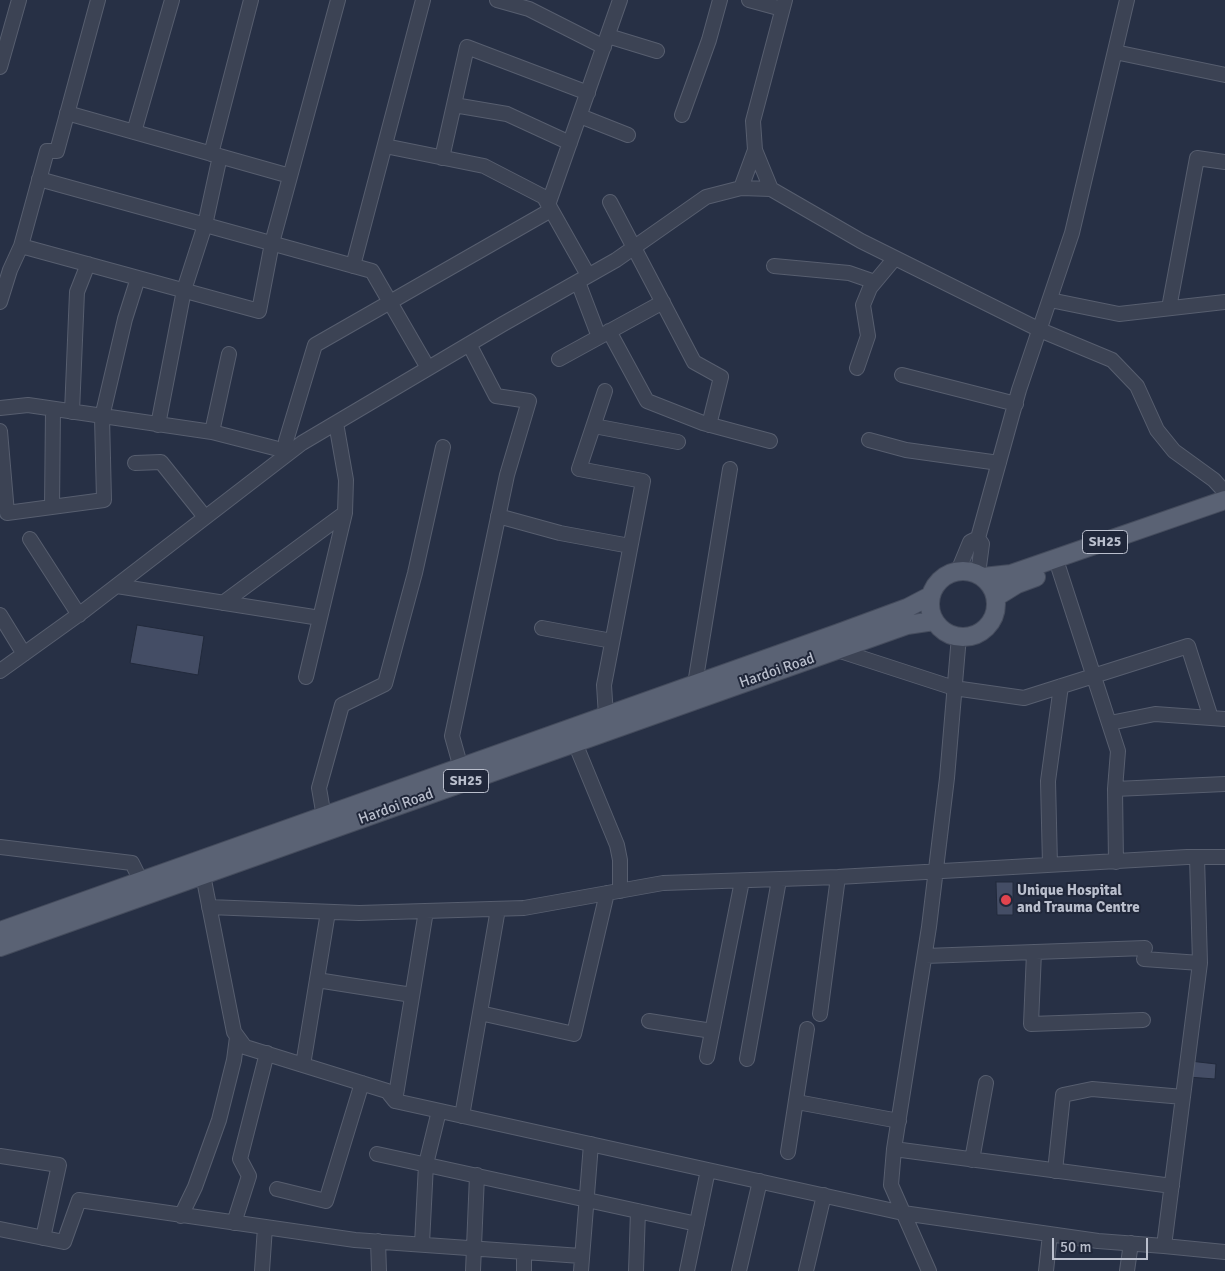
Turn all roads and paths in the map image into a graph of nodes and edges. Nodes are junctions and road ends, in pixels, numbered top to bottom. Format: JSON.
{"nodes":[{"id":1,"x":19,"y":0,"type":"edge"},
{"id":2,"x":98,"y":0,"type":"edge"},
{"id":3,"x":172,"y":0,"type":"edge"},
{"id":4,"x":251,"y":0,"type":"edge"},
{"id":5,"x":338,"y":0,"type":"edge"},
{"id":6,"x":424,"y":0,"type":"edge"},
{"id":7,"x":497,"y":0,"type":"edge"},
{"id":8,"x":620,"y":0,"type":"edge"},
{"id":9,"x":720,"y":0,"type":"edge"},
{"id":10,"x":749,"y":0,"type":"edge"},
{"id":11,"x":1127,"y":0,"type":"edge"},
{"id":12,"x":531,"y":4,"type":"edge"},
{"id":13,"x":783,"y":4,"type":"edge"},
{"id":14,"x":606,"y":41,"type":"junction"},
{"id":15,"x":657,"y":51,"type":"dead end"},
{"id":16,"x":1115,"y":52,"type":"junction"},
{"id":17,"x":0,"y":67,"type":"edge"},
{"id":18,"x":1225,"y":75,"type":"edge"},
{"id":19,"x":588,"y":93,"type":"junction"},
{"id":20,"x":454,"y":104,"type":"junction"},
{"id":21,"x":68,"y":113,"type":"junction"},
{"id":22,"x":682,"y":115,"type":"dead end"},
{"id":23,"x":580,"y":116,"type":"junction"},
{"id":24,"x":134,"y":132,"type":"junction"},
{"id":25,"x":628,"y":135,"type":"dead end"},
{"id":26,"x":570,"y":143,"type":"junction"},
{"id":27,"x":385,"y":146,"type":"junction"},
{"id":28,"x":755,"y":150,"type":"junction"},
{"id":29,"x":215,"y":155,"type":"junction"},
{"id":30,"x":442,"y":158,"type":"junction"},
{"id":31,"x":1225,"y":162,"type":"edge"},
{"id":32,"x":290,"y":176,"type":"junction"},
{"id":33,"x":39,"y":179,"type":"junction"},
{"id":34,"x":741,"y":188,"type":"junction"},
{"id":35,"x":771,"y":189,"type":"junction"},
{"id":36,"x":610,"y":202,"type":"dead end"},
{"id":37,"x":550,"y":207,"type":"junction"},
{"id":38,"x":205,"y":225,"type":"junction"},
{"id":39,"x":272,"y":243,"type":"junction"},
{"id":40,"x":21,"y":246,"type":"junction"},
{"id":41,"x":634,"y":247,"type":"junction"},
{"id":42,"x":895,"y":258,"type":"junction"},
{"id":43,"x":88,"y":264,"type":"junction"},
{"id":44,"x":353,"y":266,"type":"junction"},
{"id":45,"x":774,"y":266,"type":"dead end"},
{"id":46,"x":138,"y":278,"type":"junction"},
{"id":47,"x":583,"y":279,"type":"junction"},
{"id":48,"x":875,"y":282,"type":"junction"},
{"id":49,"x":184,"y":290,"type":"junction"},
{"id":50,"x":1050,"y":300,"type":"junction"},
{"id":51,"x":0,"y":302,"type":"edge"},
{"id":52,"x":390,"y":302,"type":"junction"},
{"id":53,"x":663,"y":302,"type":"junction"},
{"id":54,"x":1225,"y":302,"type":"edge"},
{"id":55,"x":1169,"y":308,"type":"junction"},
{"id":56,"x":1040,"y":330,"type":"junction"},
{"id":57,"x":604,"y":334,"type":"junction"},
{"id":58,"x":469,"y":344,"type":"junction"},
{"id":59,"x":228,"y":354,"type":"dead end"},
{"id":60,"x":559,"y":359,"type":"dead end"},
{"id":61,"x":428,"y":368,"type":"junction"},
{"id":62,"x":857,"y":368,"type":"dead end"},
{"id":63,"x":902,"y":375,"type":"dead end"},
{"id":64,"x":606,"y":391,"type":"dead end"},
{"id":65,"x":1016,"y":404,"type":"junction"},
{"id":66,"x":0,"y":408,"type":"edge"},
{"id":67,"x":53,"y":409,"type":"junction"},
{"id":68,"x":72,"y":412,"type":"junction"},
{"id":69,"x":102,"y":416,"type":"junction"},
{"id":70,"x":336,"y":423,"type":"junction"},
{"id":71,"x":158,"y":424,"type":"junction"},
{"id":72,"x":709,"y":425,"type":"junction"},
{"id":73,"x":594,"y":426,"type":"junction"},
{"id":74,"x":0,"y":432,"type":"edge"},
{"id":75,"x":212,"y":432,"type":"junction"},
{"id":76,"x":869,"y":440,"type":"dead end"},
{"id":77,"x":770,"y":441,"type":"dead end"},
{"id":78,"x":678,"y":442,"type":"dead end"},
{"id":79,"x":443,"y":448,"type":"dead end"},
{"id":80,"x":290,"y":452,"type":"junction"},
{"id":81,"x":135,"y":463,"type":"dead end"},
{"id":82,"x":999,"y":463,"type":"junction"},
{"id":83,"x":730,"y":469,"type":"dead end"},
{"id":84,"x":1225,"y":492,"type":"edge"},
{"id":85,"x":1225,"y":500,"type":"edge"},
{"id":86,"x":52,"y":507,"type":"junction"},
{"id":87,"x":1225,"y":509,"type":"edge"},
{"id":88,"x":345,"y":513,"type":"junction"},
{"id":89,"x":498,"y":516,"type":"junction"},
{"id":90,"x":205,"y":517,"type":"junction"},
{"id":91,"x":978,"y":538,"type":"junction"},
{"id":92,"x":30,"y":539,"type":"dead end"},
{"id":93,"x":630,"y":546,"type":"junction"},
{"id":94,"x":1059,"y":569,"type":"junction"},
{"id":95,"x":958,"y":571,"type":"junction"},
{"id":96,"x":981,"y":575,"type":"junction"},
{"id":97,"x":117,"y":586,"type":"junction"},
{"id":98,"x":930,"y":596,"type":"junction"},
{"id":99,"x":996,"y":597,"type":"junction"},
{"id":100,"x":223,"y":603,"type":"junction"},
{"id":101,"x":0,"y":615,"type":"edge"},
{"id":102,"x":79,"y":615,"type":"junction"},
{"id":103,"x":320,"y":618,"type":"junction"},
{"id":104,"x":934,"y":621,"type":"junction"},
{"id":105,"x":542,"y":628,"type":"dead end"},
{"id":106,"x":959,"y":636,"type":"junction"},
{"id":107,"x":612,"y":641,"type":"junction"},
{"id":108,"x":834,"y":643,"type":"junction"},
{"id":109,"x":24,"y":654,"type":"junction"},
{"id":110,"x":0,"y":671,"type":"edge"},
{"id":111,"x":1094,"y":675,"type":"junction"},
{"id":112,"x":306,"y":677,"type":"dead end"},
{"id":113,"x":695,"y":684,"type":"junction"},
{"id":114,"x":1061,"y":686,"type":"junction"},
{"id":115,"x":954,"y":688,"type":"junction"},
{"id":116,"x":1210,"y":718,"type":"junction"},
{"id":117,"x":1225,"y":719,"type":"edge"},
{"id":118,"x":608,"y":723,"type":"junction"},
{"id":119,"x":1110,"y":723,"type":"junction"},
{"id":120,"x":575,"y":742,"type":"junction"},
{"id":121,"x":461,"y":768,"type":"junction"},
{"id":122,"x":1225,"y":784,"type":"edge"},
{"id":123,"x":1115,"y":789,"type":"junction"},
{"id":124,"x":324,"y":817,"type":"junction"},
{"id":125,"x":0,"y":847,"type":"edge"},
{"id":126,"x":1197,"y":857,"type":"junction"},
{"id":127,"x":1225,"y":857,"type":"edge"},
{"id":128,"x":1116,"y":862,"type":"junction"},
{"id":129,"x":1050,"y":866,"type":"junction"},
{"id":130,"x":200,"y":868,"type":"junction"},
{"id":131,"x":936,"y":872,"type":"junction"},
{"id":132,"x":838,"y":877,"type":"junction"},
{"id":133,"x":779,"y":880,"type":"junction"},
{"id":134,"x":141,"y":881,"type":"junction"},
{"id":135,"x":742,"y":881,"type":"junction"},
{"id":136,"x":614,"y":892,"type":"junction"},
{"id":137,"x":209,"y":907,"type":"junction"},
{"id":138,"x":498,"y":909,"type":"junction"},
{"id":139,"x":426,"y":911,"type":"junction"},
{"id":140,"x":328,"y":912,"type":"junction"},
{"id":141,"x":0,"y":931,"type":"edge"},
{"id":142,"x":0,"y":947,"type":"edge"},
{"id":143,"x":1034,"y":952,"type":"junction"},
{"id":144,"x":925,"y":956,"type":"junction"},
{"id":145,"x":1200,"y":963,"type":"junction"},
{"id":146,"x":317,"y":980,"type":"junction"},
{"id":147,"x":412,"y":995,"type":"junction"},
{"id":148,"x":480,"y":1013,"type":"junction"},
{"id":149,"x":820,"y":1014,"type":"dead end"},
{"id":150,"x":1143,"y":1020,"type":"dead end"},
{"id":151,"x":649,"y":1021,"type":"dead end"},
{"id":152,"x":807,"y":1029,"type":"dead end"},
{"id":153,"x":712,"y":1032,"type":"junction"},
{"id":154,"x":237,"y":1037,"type":"junction"},
{"id":155,"x":267,"y":1054,"type":"junction"},
{"id":156,"x":707,"y":1057,"type":"dead end"},
{"id":157,"x":747,"y":1058,"type":"dead end"},
{"id":158,"x":303,"y":1065,"type":"junction"},
{"id":159,"x":986,"y":1083,"type":"dead end"},
{"id":160,"x":362,"y":1084,"type":"junction"},
{"id":161,"x":1183,"y":1097,"type":"junction"},
{"id":162,"x":395,"y":1101,"type":"junction"},
{"id":163,"x":797,"y":1102,"type":"junction"},
{"id":164,"x":439,"y":1111,"type":"junction"},
{"id":165,"x":462,"y":1116,"type":"junction"},
{"id":166,"x":899,"y":1121,"type":"junction"},
{"id":167,"x":591,"y":1144,"type":"junction"},
{"id":168,"x":894,"y":1149,"type":"junction"},
{"id":169,"x":788,"y":1152,"type":"dead end"},
{"id":170,"x":377,"y":1154,"type":"dead end"},
{"id":171,"x":0,"y":1156,"type":"edge"},
{"id":172,"x":972,"y":1160,"type":"junction"},
{"id":173,"x":426,"y":1164,"type":"junction"},
{"id":174,"x":708,"y":1170,"type":"junction"},
{"id":175,"x":1055,"y":1171,"type":"junction"},
{"id":176,"x":477,"y":1175,"type":"junction"},
{"id":177,"x":760,"y":1181,"type":"junction"},
{"id":178,"x":1172,"y":1186,"type":"junction"},
{"id":179,"x":277,"y":1189,"type":"dead end"},
{"id":180,"x":824,"y":1195,"type":"junction"},
{"id":181,"x":587,"y":1200,"type":"junction"},
{"id":182,"x":638,"y":1211,"type":"junction"},
{"id":183,"x":903,"y":1213,"type":"junction"},
{"id":184,"x":181,"y":1216,"type":"junction"},
{"id":185,"x":234,"y":1223,"type":"junction"},
{"id":186,"x":697,"y":1224,"type":"junction"},
{"id":187,"x":265,"y":1227,"type":"junction"},
{"id":188,"x":0,"y":1229,"type":"edge"},
{"id":189,"x":1050,"y":1234,"type":"junction"},
{"id":190,"x":43,"y":1238,"type":"junction"},
{"id":191,"x":378,"y":1241,"type":"junction"},
{"id":192,"x":1131,"y":1243,"type":"junction"},
{"id":193,"x":422,"y":1244,"type":"junction"},
{"id":194,"x":1164,"y":1246,"type":"junction"},
{"id":195,"x":473,"y":1248,"type":"junction"},
{"id":196,"x":524,"y":1252,"type":"junction"},
{"id":197,"x":1225,"y":1252,"type":"edge"},
{"id":198,"x":582,"y":1256,"type":"junction"},
{"id":199,"x":262,"y":1271,"type":"edge"},
{"id":200,"x":379,"y":1271,"type":"edge"},
{"id":201,"x":473,"y":1271,"type":"edge"},
{"id":202,"x":524,"y":1271,"type":"edge"},
{"id":203,"x":581,"y":1271,"type":"edge"},
{"id":204,"x":636,"y":1271,"type":"edge"},
{"id":205,"x":687,"y":1271,"type":"edge"},
{"id":206,"x":739,"y":1271,"type":"edge"},
{"id":207,"x":806,"y":1271,"type":"edge"},
{"id":208,"x":929,"y":1271,"type":"edge"},
{"id":209,"x":1046,"y":1271,"type":"edge"},
{"id":210,"x":1127,"y":1271,"type":"edge"}],
"edges":[{"from":1,"to":17,"type":"street"},
{"from":2,"to":21,"type":"street"},
{"from":3,"to":24,"type":"street"},
{"from":4,"to":29,"type":"street"},
{"from":5,"to":32,"type":"street"},
{"from":6,"to":27,"type":"street"},
{"from":7,"to":12,"type":"street"},
{"from":8,"to":14,"type":"street"},
{"from":9,"to":22,"type":"street"},
{"from":10,"to":13,"type":"street"},
{"from":11,"to":16,"type":"street"},
{"from":12,"to":14,"type":"street"},
{"from":13,"to":28,"type":"street"},
{"from":14,"to":15,"type":"street"},
{"from":14,"to":19,"type":"street"},
{"from":16,"to":18,"type":"street"},
{"from":16,"to":50,"type":"street"},
{"from":19,"to":20,"type":"street"},
{"from":19,"to":23,"type":"street"},
{"from":20,"to":26,"type":"street"},
{"from":20,"to":30,"type":"street"},
{"from":21,"to":24,"type":"street"},
{"from":21,"to":33,"type":"street"},
{"from":23,"to":25,"type":"street"},
{"from":23,"to":26,"type":"street"},
{"from":24,"to":29,"type":"street"},
{"from":26,"to":37,"type":"street"},
{"from":27,"to":30,"type":"street"},
{"from":27,"to":44,"type":"street"},
{"from":28,"to":34,"type":"street"},
{"from":28,"to":35,"type":"street"},
{"from":29,"to":32,"type":"street"},
{"from":29,"to":38,"type":"street"},
{"from":30,"to":37,"type":"street"},
{"from":31,"to":55,"type":"street"},
{"from":32,"to":39,"type":"street"},
{"from":33,"to":38,"type":"street"},
{"from":33,"to":40,"type":"street"},
{"from":34,"to":35,"type":"street"},
{"from":34,"to":41,"type":"street"},
{"from":35,"to":42,"type":"street"},
{"from":36,"to":41,"type":"street"},
{"from":37,"to":47,"type":"street"},
{"from":37,"to":52,"type":"street"},
{"from":38,"to":39,"type":"street"},
{"from":38,"to":49,"type":"street"},
{"from":39,"to":44,"type":"street"},
{"from":39,"to":49,"type":"street"},
{"from":40,"to":43,"type":"street"},
{"from":40,"to":51,"type":"street"},
{"from":41,"to":47,"type":"street"},
{"from":41,"to":53,"type":"street"},
{"from":42,"to":48,"type":"street"},
{"from":42,"to":56,"type":"street"},
{"from":43,"to":46,"type":"street"},
{"from":43,"to":68,"type":"street"},
{"from":44,"to":52,"type":"street"},
{"from":45,"to":48,"type":"street"},
{"from":46,"to":49,"type":"street"},
{"from":46,"to":69,"type":"street"},
{"from":47,"to":57,"type":"street"},
{"from":47,"to":58,"type":"street"},
{"from":48,"to":62,"type":"street"},
{"from":49,"to":71,"type":"street"},
{"from":50,"to":55,"type":"street"},
{"from":50,"to":56,"type":"street"},
{"from":52,"to":61,"type":"street"},
{"from":52,"to":80,"type":"street"},
{"from":53,"to":57,"type":"street"},
{"from":53,"to":72,"type":"street"},
{"from":54,"to":55,"type":"street"},
{"from":56,"to":65,"type":"street"},
{"from":56,"to":84,"type":"street"},
{"from":57,"to":60,"type":"street"},
{"from":57,"to":72,"type":"street"},
{"from":58,"to":61,"type":"street"},
{"from":58,"to":89,"type":"street"},
{"from":59,"to":75,"type":"street"},
{"from":61,"to":70,"type":"street"},
{"from":63,"to":65,"type":"street"},
{"from":64,"to":73,"type":"street"},
{"from":65,"to":82,"type":"street"},
{"from":66,"to":67,"type":"street"},
{"from":67,"to":68,"type":"street"},
{"from":67,"to":86,"type":"street"},
{"from":68,"to":69,"type":"street"},
{"from":69,"to":71,"type":"street"},
{"from":69,"to":86,"type":"street"},
{"from":70,"to":80,"type":"street"},
{"from":70,"to":88,"type":"street"},
{"from":71,"to":75,"type":"street"},
{"from":72,"to":77,"type":"street"},
{"from":73,"to":78,"type":"street"},
{"from":73,"to":93,"type":"street"},
{"from":74,"to":86,"type":"street"},
{"from":75,"to":80,"type":"street"},
{"from":76,"to":82,"type":"street"},
{"from":79,"to":124,"type":"street"},
{"from":80,"to":90,"type":"street"},
{"from":81,"to":90,"type":"street"},
{"from":82,"to":91,"type":"street"},
{"from":83,"to":113,"type":"street"},
{"from":85,"to":96,"type":"main road","number":"SH25"},
{"from":87,"to":94,"type":"main road","number":"SH25"},
{"from":88,"to":100,"type":"street"},
{"from":88,"to":103,"type":"street"},
{"from":89,"to":93,"type":"street"},
{"from":89,"to":121,"type":"street"},
{"from":90,"to":97,"type":"street"},
{"from":91,"to":95,"type":"street"},
{"from":91,"to":96,"type":"street"},
{"from":92,"to":102,"type":"street"},
{"from":93,"to":107,"type":"street"},
{"from":94,"to":99,"type":"main road","number":"SH25"},
{"from":94,"to":111,"type":"street"},
{"from":95,"to":96,"type":"main road","number":"SH25"},
{"from":95,"to":98,"type":"main road","number":"SH25"},
{"from":96,"to":99,"type":"main road"},
{"from":97,"to":100,"type":"street"},
{"from":97,"to":102,"type":"street"},
{"from":98,"to":104,"type":"main road"},
{"from":98,"to":108,"type":"main road","name":"Hardoi Road","number":"SH25"},
{"from":99,"to":106,"type":"main road"},
{"from":100,"to":103,"type":"street"},
{"from":101,"to":109,"type":"street"},
{"from":102,"to":109,"type":"street"},
{"from":103,"to":112,"type":"street"},
{"from":104,"to":106,"type":"main road"},
{"from":104,"to":108,"type":"main road","name":"Hardoi Road","number":"SH25"},
{"from":105,"to":107,"type":"street"},
{"from":106,"to":115,"type":"street"},
{"from":107,"to":118,"type":"street"},
{"from":108,"to":113,"type":"main road","name":"Hardoi Road","number":"SH25"},
{"from":108,"to":115,"type":"street"},
{"from":108,"to":118,"type":"main road","name":"Hardoi Road","number":"SH25"},
{"from":109,"to":110,"type":"street"},
{"from":111,"to":114,"type":"street"},
{"from":111,"to":116,"type":"street"},
{"from":111,"to":119,"type":"street"},
{"from":113,"to":118,"type":"main road","name":"Hardoi Road","number":"SH25"},
{"from":114,"to":115,"type":"street"},
{"from":114,"to":129,"type":"street"},
{"from":115,"to":131,"type":"street"},
{"from":116,"to":117,"type":"street"},
{"from":116,"to":119,"type":"street"},
{"from":118,"to":120,"type":"main road","name":"Hardoi Road","number":"SH25"},
{"from":118,"to":121,"type":"main road","name":"Hardoi Road","number":"SH25"},
{"from":119,"to":123,"type":"street"},
{"from":120,"to":130,"type":"main road","name":"Hardoi Road","number":"SH25"},
{"from":120,"to":136,"type":"street"},
{"from":121,"to":124,"type":"main road","name":"Hardoi Road","number":"SH25"},
{"from":122,"to":123,"type":"street"},
{"from":123,"to":128,"type":"street"},
{"from":124,"to":130,"type":"main road","name":"Hardoi Road","number":"SH25"},
{"from":125,"to":134,"type":"street"},
{"from":126,"to":127,"type":"street"},
{"from":126,"to":128,"type":"street"},
{"from":126,"to":145,"type":"street"},
{"from":128,"to":129,"type":"street"},
{"from":129,"to":131,"type":"street"},
{"from":130,"to":134,"type":"main road","name":"Hardoi Road","number":"SH25"},
{"from":130,"to":137,"type":"street"},
{"from":130,"to":142,"type":"main road","name":"Hardoi Road","number":"SH25"},
{"from":131,"to":132,"type":"street"},
{"from":131,"to":144,"type":"street"},
{"from":132,"to":133,"type":"street"},
{"from":132,"to":149,"type":"street"},
{"from":133,"to":135,"type":"street"},
{"from":133,"to":157,"type":"street"},
{"from":134,"to":141,"type":"main road","name":"Hardoi Road","number":"SH25"},
{"from":135,"to":136,"type":"street"},
{"from":135,"to":153,"type":"street"},
{"from":136,"to":138,"type":"street"},
{"from":136,"to":148,"type":"street"},
{"from":137,"to":140,"type":"street"},
{"from":137,"to":154,"type":"street"},
{"from":138,"to":139,"type":"street"},
{"from":138,"to":148,"type":"street"},
{"from":139,"to":140,"type":"street"},
{"from":139,"to":147,"type":"street"},
{"from":140,"to":146,"type":"street"},
{"from":143,"to":144,"type":"street"},
{"from":143,"to":145,"type":"street"},
{"from":143,"to":150,"type":"street"},
{"from":144,"to":166,"type":"street"},
{"from":145,"to":161,"type":"street"},
{"from":146,"to":147,"type":"street"},
{"from":146,"to":158,"type":"street"},
{"from":147,"to":162,"type":"street"},
{"from":148,"to":165,"type":"street"},
{"from":151,"to":153,"type":"street"},
{"from":152,"to":163,"type":"street"},
{"from":153,"to":156,"type":"street"},
{"from":154,"to":155,"type":"street"},
{"from":154,"to":184,"type":"street"},
{"from":155,"to":158,"type":"street"},
{"from":155,"to":185,"type":"street"},
{"from":158,"to":160,"type":"street"},
{"from":159,"to":172,"type":"street"},
{"from":160,"to":162,"type":"street"},
{"from":160,"to":179,"type":"street"},
{"from":161,"to":175,"type":"street"},
{"from":161,"to":178,"type":"street"},
{"from":162,"to":164,"type":"street"},
{"from":163,"to":166,"type":"street"},
{"from":163,"to":169,"type":"street"},
{"from":164,"to":165,"type":"street"},
{"from":164,"to":173,"type":"street"},
{"from":165,"to":167,"type":"street"},
{"from":166,"to":168,"type":"street"},
{"from":167,"to":174,"type":"street"},
{"from":167,"to":181,"type":"street"},
{"from":168,"to":172,"type":"street"},
{"from":168,"to":183,"type":"street"},
{"from":170,"to":173,"type":"street"},
{"from":171,"to":190,"type":"street"},
{"from":172,"to":175,"type":"street"},
{"from":173,"to":176,"type":"street"},
{"from":173,"to":193,"type":"street"},
{"from":174,"to":177,"type":"street"},
{"from":174,"to":186,"type":"street"},
{"from":175,"to":178,"type":"street"},
{"from":176,"to":181,"type":"street"},
{"from":176,"to":195,"type":"street"},
{"from":177,"to":180,"type":"street"},
{"from":177,"to":206,"type":"street"},
{"from":178,"to":194,"type":"street"},
{"from":180,"to":183,"type":"street"},
{"from":180,"to":207,"type":"street"},
{"from":181,"to":182,"type":"street"},
{"from":181,"to":198,"type":"street"},
{"from":182,"to":186,"type":"street"},
{"from":182,"to":204,"type":"street"},
{"from":183,"to":189,"type":"street"},
{"from":183,"to":208,"type":"street"},
{"from":184,"to":185,"type":"street"},
{"from":184,"to":190,"type":"street"},
{"from":185,"to":187,"type":"street"},
{"from":186,"to":205,"type":"street"},
{"from":187,"to":191,"type":"street"},
{"from":187,"to":199,"type":"street"},
{"from":188,"to":190,"type":"street"},
{"from":189,"to":192,"type":"street"},
{"from":189,"to":209,"type":"street"},
{"from":191,"to":193,"type":"street"},
{"from":191,"to":200,"type":"street"},
{"from":192,"to":194,"type":"street"},
{"from":192,"to":210,"type":"street"},
{"from":193,"to":195,"type":"street"},
{"from":194,"to":197,"type":"street"},
{"from":195,"to":196,"type":"street"},
{"from":195,"to":201,"type":"street"},
{"from":196,"to":198,"type":"street"},
{"from":196,"to":202,"type":"street"},
{"from":198,"to":203,"type":"street"}]}
